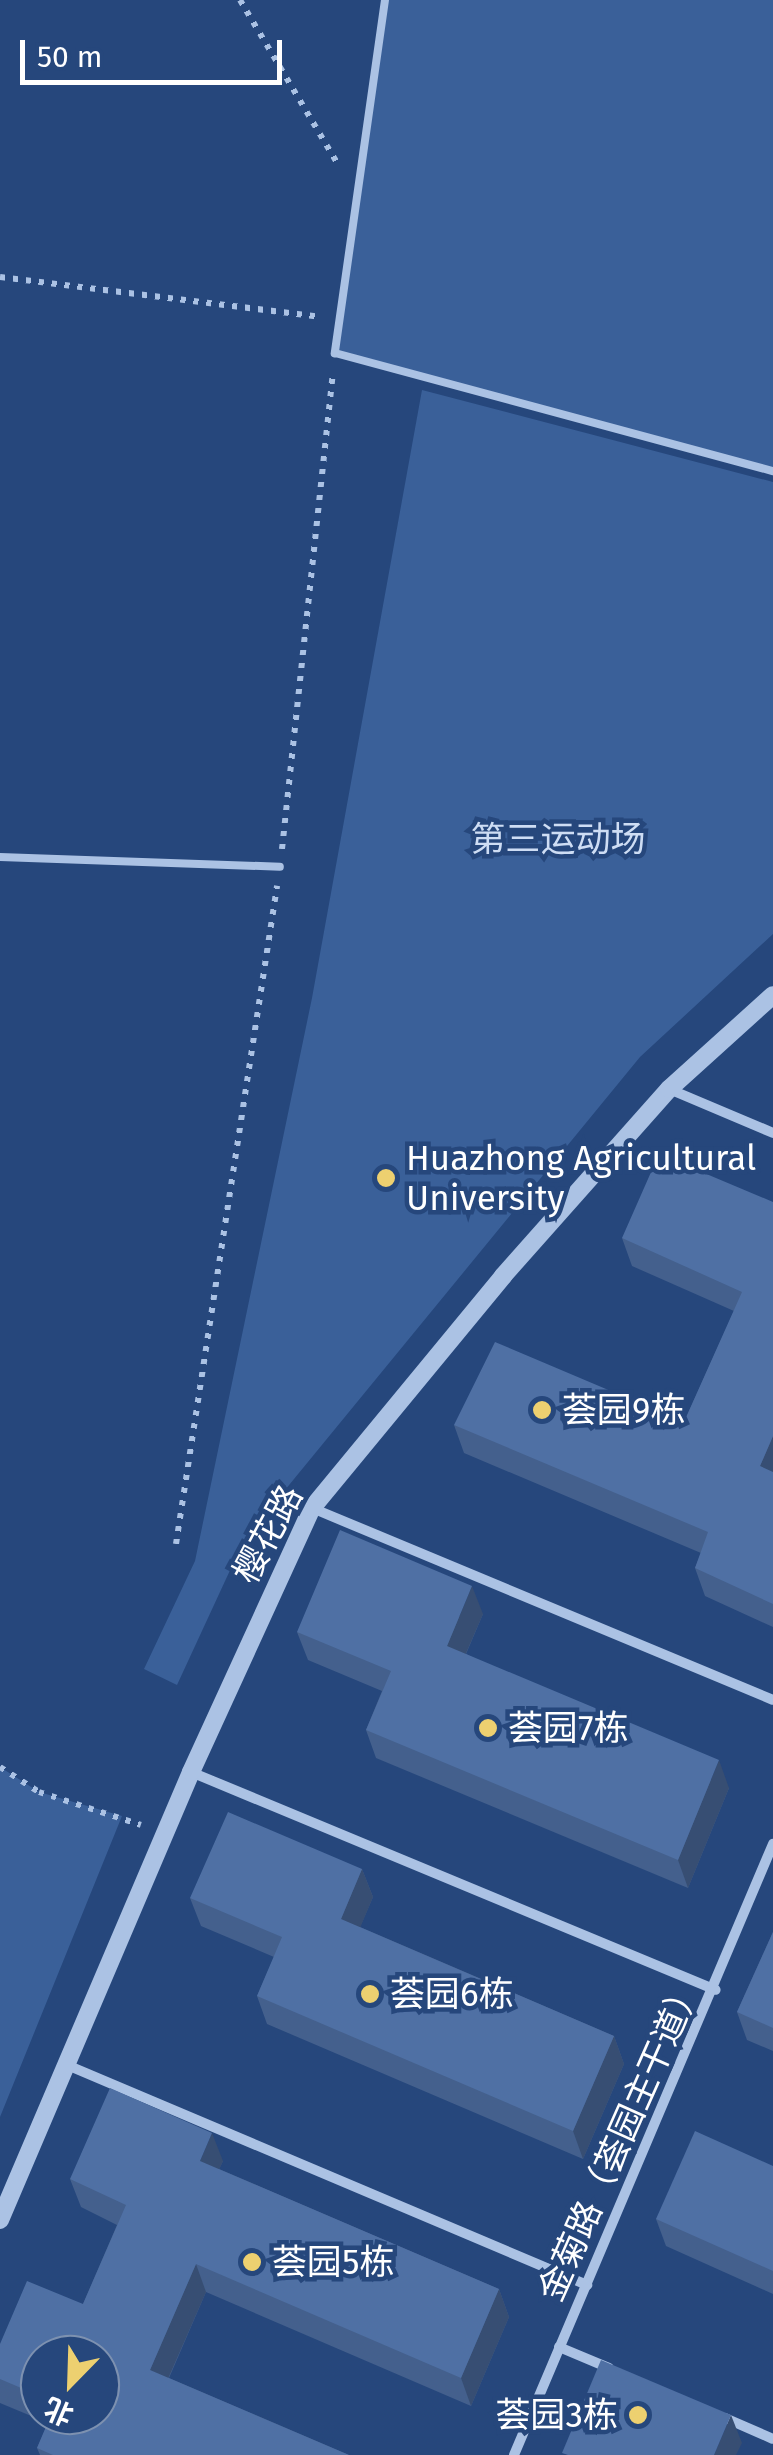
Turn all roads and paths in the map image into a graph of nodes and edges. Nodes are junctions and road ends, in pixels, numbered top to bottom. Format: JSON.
{"nodes":[{"id":1,"x":240,"y":0,"type":"edge"},
{"id":2,"x":385,"y":0,"type":"edge"},
{"id":3,"x":356,"y":193,"type":"junction"},
{"id":4,"x":0,"y":277,"type":"edge"},
{"id":5,"x":336,"y":319,"type":"junction"},
{"id":6,"x":335,"y":353,"type":"junction"},
{"id":7,"x":773,"y":471,"type":"edge"},
{"id":8,"x":0,"y":857,"type":"edge"},
{"id":9,"x":280,"y":867,"type":"junction"},
{"id":10,"x":773,"y":994,"type":"edge"},
{"id":11,"x":669,"y":1089,"type":"junction"},
{"id":12,"x":773,"y":1133,"type":"edge"},
{"id":13,"x":312,"y":1508,"type":"junction"},
{"id":14,"x":176,"y":1544,"type":"dead end"},
{"id":15,"x":773,"y":1700,"type":"edge"},
{"id":16,"x":0,"y":1767,"type":"edge"},
{"id":17,"x":191,"y":1772,"type":"junction"},
{"id":18,"x":164,"y":1836,"type":"junction"},
{"id":19,"x":773,"y":1844,"type":"edge"},
{"id":20,"x":770,"y":1859,"type":"edge"},
{"id":21,"x":716,"y":1990,"type":"junction"},
{"id":22,"x":67,"y":2066,"type":"junction"},
{"id":23,"x":8,"y":2179,"type":"edge"},
{"id":24,"x":0,"y":2220,"type":"edge"},
{"id":25,"x":586,"y":2286,"type":"junction"},
{"id":26,"x":559,"y":2346,"type":"junction"},
{"id":27,"x":630,"y":2377,"type":"edge"},
{"id":28,"x":720,"y":2416,"type":"edge"},
{"id":29,"x":773,"y":2439,"type":"edge"},
{"id":30,"x":514,"y":2455,"type":"edge"}],
"edges":[{"from":1,"to":3,"type":"path"},
{"from":2,"to":3,"type":"lane"},
{"from":3,"to":5,"type":"lane"},
{"from":4,"to":5,"type":"path"},
{"from":5,"to":6,"type":"lane"},
{"from":6,"to":7,"type":"lane"},
{"from":6,"to":9,"type":"path"},
{"from":8,"to":9,"type":"lane"},
{"from":9,"to":14,"type":"path"},
{"from":10,"to":11,"type":"street","name":"樱花路"},
{"from":11,"to":12,"type":"street"},
{"from":11,"to":13,"type":"street","name":"樱花路"},
{"from":13,"to":15,"type":"street"},
{"from":13,"to":17,"type":"street","name":"樱花路"},
{"from":16,"to":18,"type":"path"},
{"from":17,"to":18,"type":"street","name":"樱花路"},
{"from":17,"to":21,"type":"street"},
{"from":18,"to":22,"type":"street","name":"樱花路"},
{"from":19,"to":20,"type":"street","name":"金菊路（荟园主干道）"},
{"from":20,"to":21,"type":"street","name":"金菊路（荟园主干道）"},
{"from":21,"to":25,"type":"street","name":"金菊路（荟园主干道）"},
{"from":22,"to":23,"type":"street","name":"樱花路"},
{"from":22,"to":25,"type":"street"},
{"from":23,"to":24,"type":"street","name":"樱花路"},
{"from":25,"to":26,"type":"street","name":"金菊路（荟园主干道）"},
{"from":26,"to":27,"type":"street"},
{"from":26,"to":30,"type":"street","name":"金菊路（荟园主干道）"},
{"from":28,"to":29,"type":"street"}]}
